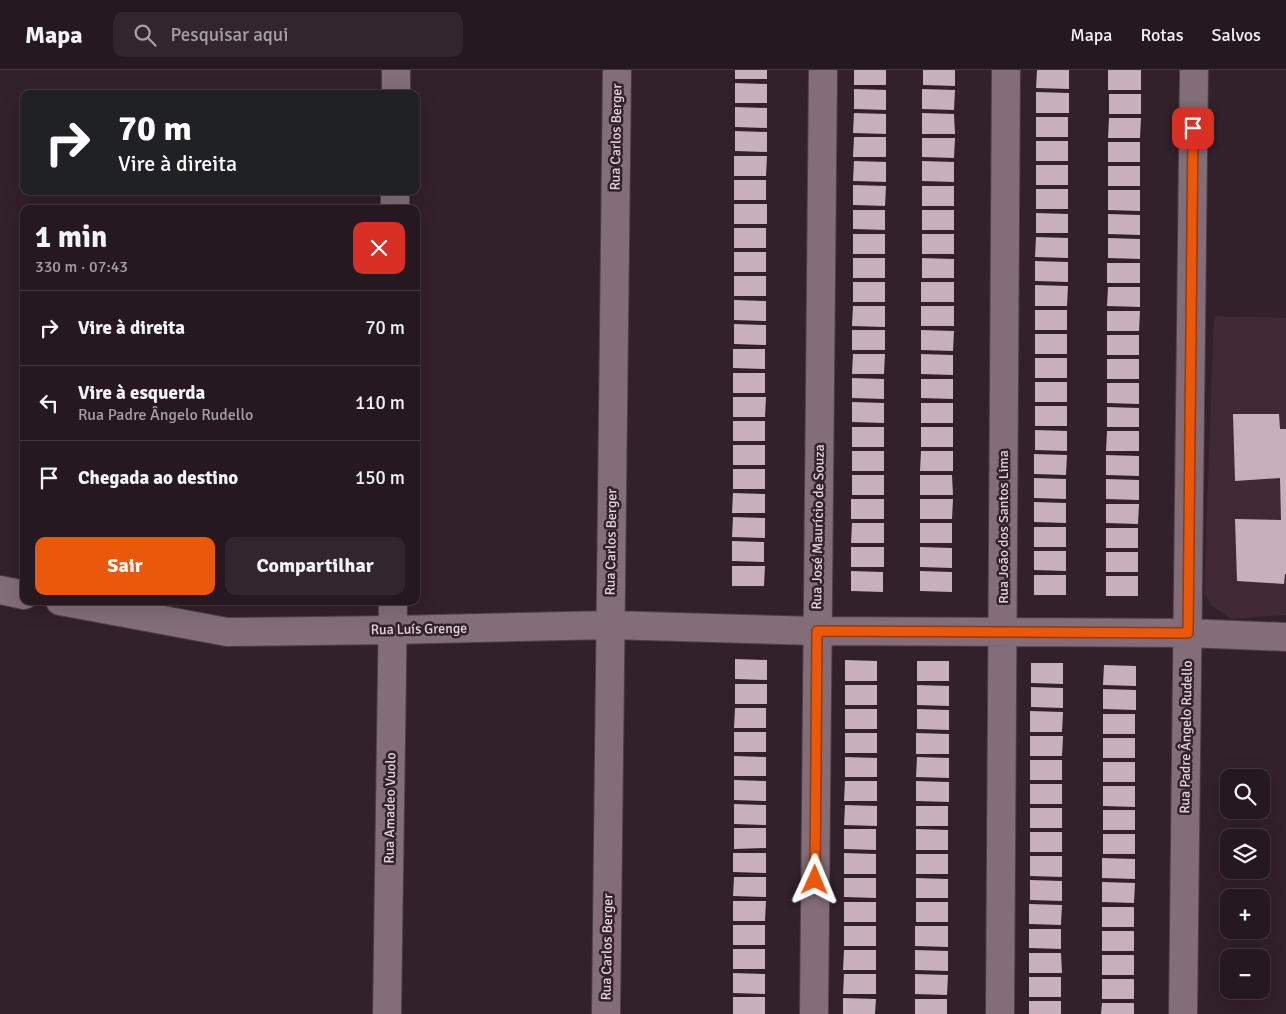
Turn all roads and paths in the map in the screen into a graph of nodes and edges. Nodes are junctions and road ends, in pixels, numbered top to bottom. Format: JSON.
{"nodes":[{"id":1,"x":396,"y":70,"type":"edge"},
{"id":2,"x":617,"y":70,"type":"edge"},
{"id":3,"x":824,"y":70,"type":"edge"},
{"id":4,"x":1006,"y":70,"type":"edge"},
{"id":5,"x":1194,"y":70,"type":"edge"},
{"id":6,"x":396,"y":90,"type":"edge"},
{"id":7,"x":0,"y":590,"type":"edge"},
{"id":8,"x":20,"y":593,"type":"edge"},
{"id":9,"x":82,"y":605,"type":"edge"},
{"id":10,"x":393,"y":605,"type":"edge"},
{"id":11,"x":610,"y":625,"type":"junction"},
{"id":12,"x":393,"y":630,"type":"junction"},
{"id":13,"x":817,"y":631,"type":"junction"},
{"id":14,"x":1003,"y":632,"type":"junction"},
{"id":15,"x":1188,"y":633,"type":"junction"},
{"id":16,"x":1286,"y":637,"type":"edge"},
{"id":17,"x":387,"y":1014,"type":"edge"},
{"id":18,"x":606,"y":1014,"type":"edge"},
{"id":19,"x":814,"y":1014,"type":"edge"},
{"id":20,"x":1000,"y":1014,"type":"edge"},
{"id":21,"x":1183,"y":1014,"type":"edge"}],
"edges":[{"from":1,"to":6,"type":"street"},
{"from":2,"to":11,"type":"street","name":"Rua Carlos Berger"},
{"from":3,"to":13,"type":"street","name":"Rua José Maurício de Souza"},
{"from":4,"to":14,"type":"street","name":"Rua João dos Santos Lima"},
{"from":5,"to":15,"type":"street","name":"Rua Padre Ângelo Rudello"},
{"from":7,"to":8,"type":"street"},
{"from":9,"to":12,"type":"street","name":"Rua Luís Grenge"},
{"from":10,"to":12,"type":"street","name":"Rua Amadeo Vuolo"},
{"from":11,"to":12,"type":"street","name":"Rua Luís Grenge"},
{"from":11,"to":13,"type":"street","name":"Rua Luís Grenge"},
{"from":11,"to":18,"type":"street","name":"Rua Carlos Berger"},
{"from":12,"to":17,"type":"street","name":"Rua Amadeo Vuolo"},
{"from":13,"to":14,"type":"street","name":"Rua Luís Grenge"},
{"from":13,"to":19,"type":"street","name":"Rua José Maurício de Souza"},
{"from":14,"to":15,"type":"street","name":"Rua Luís Grenge"},
{"from":14,"to":20,"type":"street","name":"Rua João dos Santos Lima"},
{"from":15,"to":16,"type":"street","name":"Rua Luís Grenge"},
{"from":15,"to":21,"type":"street","name":"Rua Padre Ângelo Rudello"}]}
